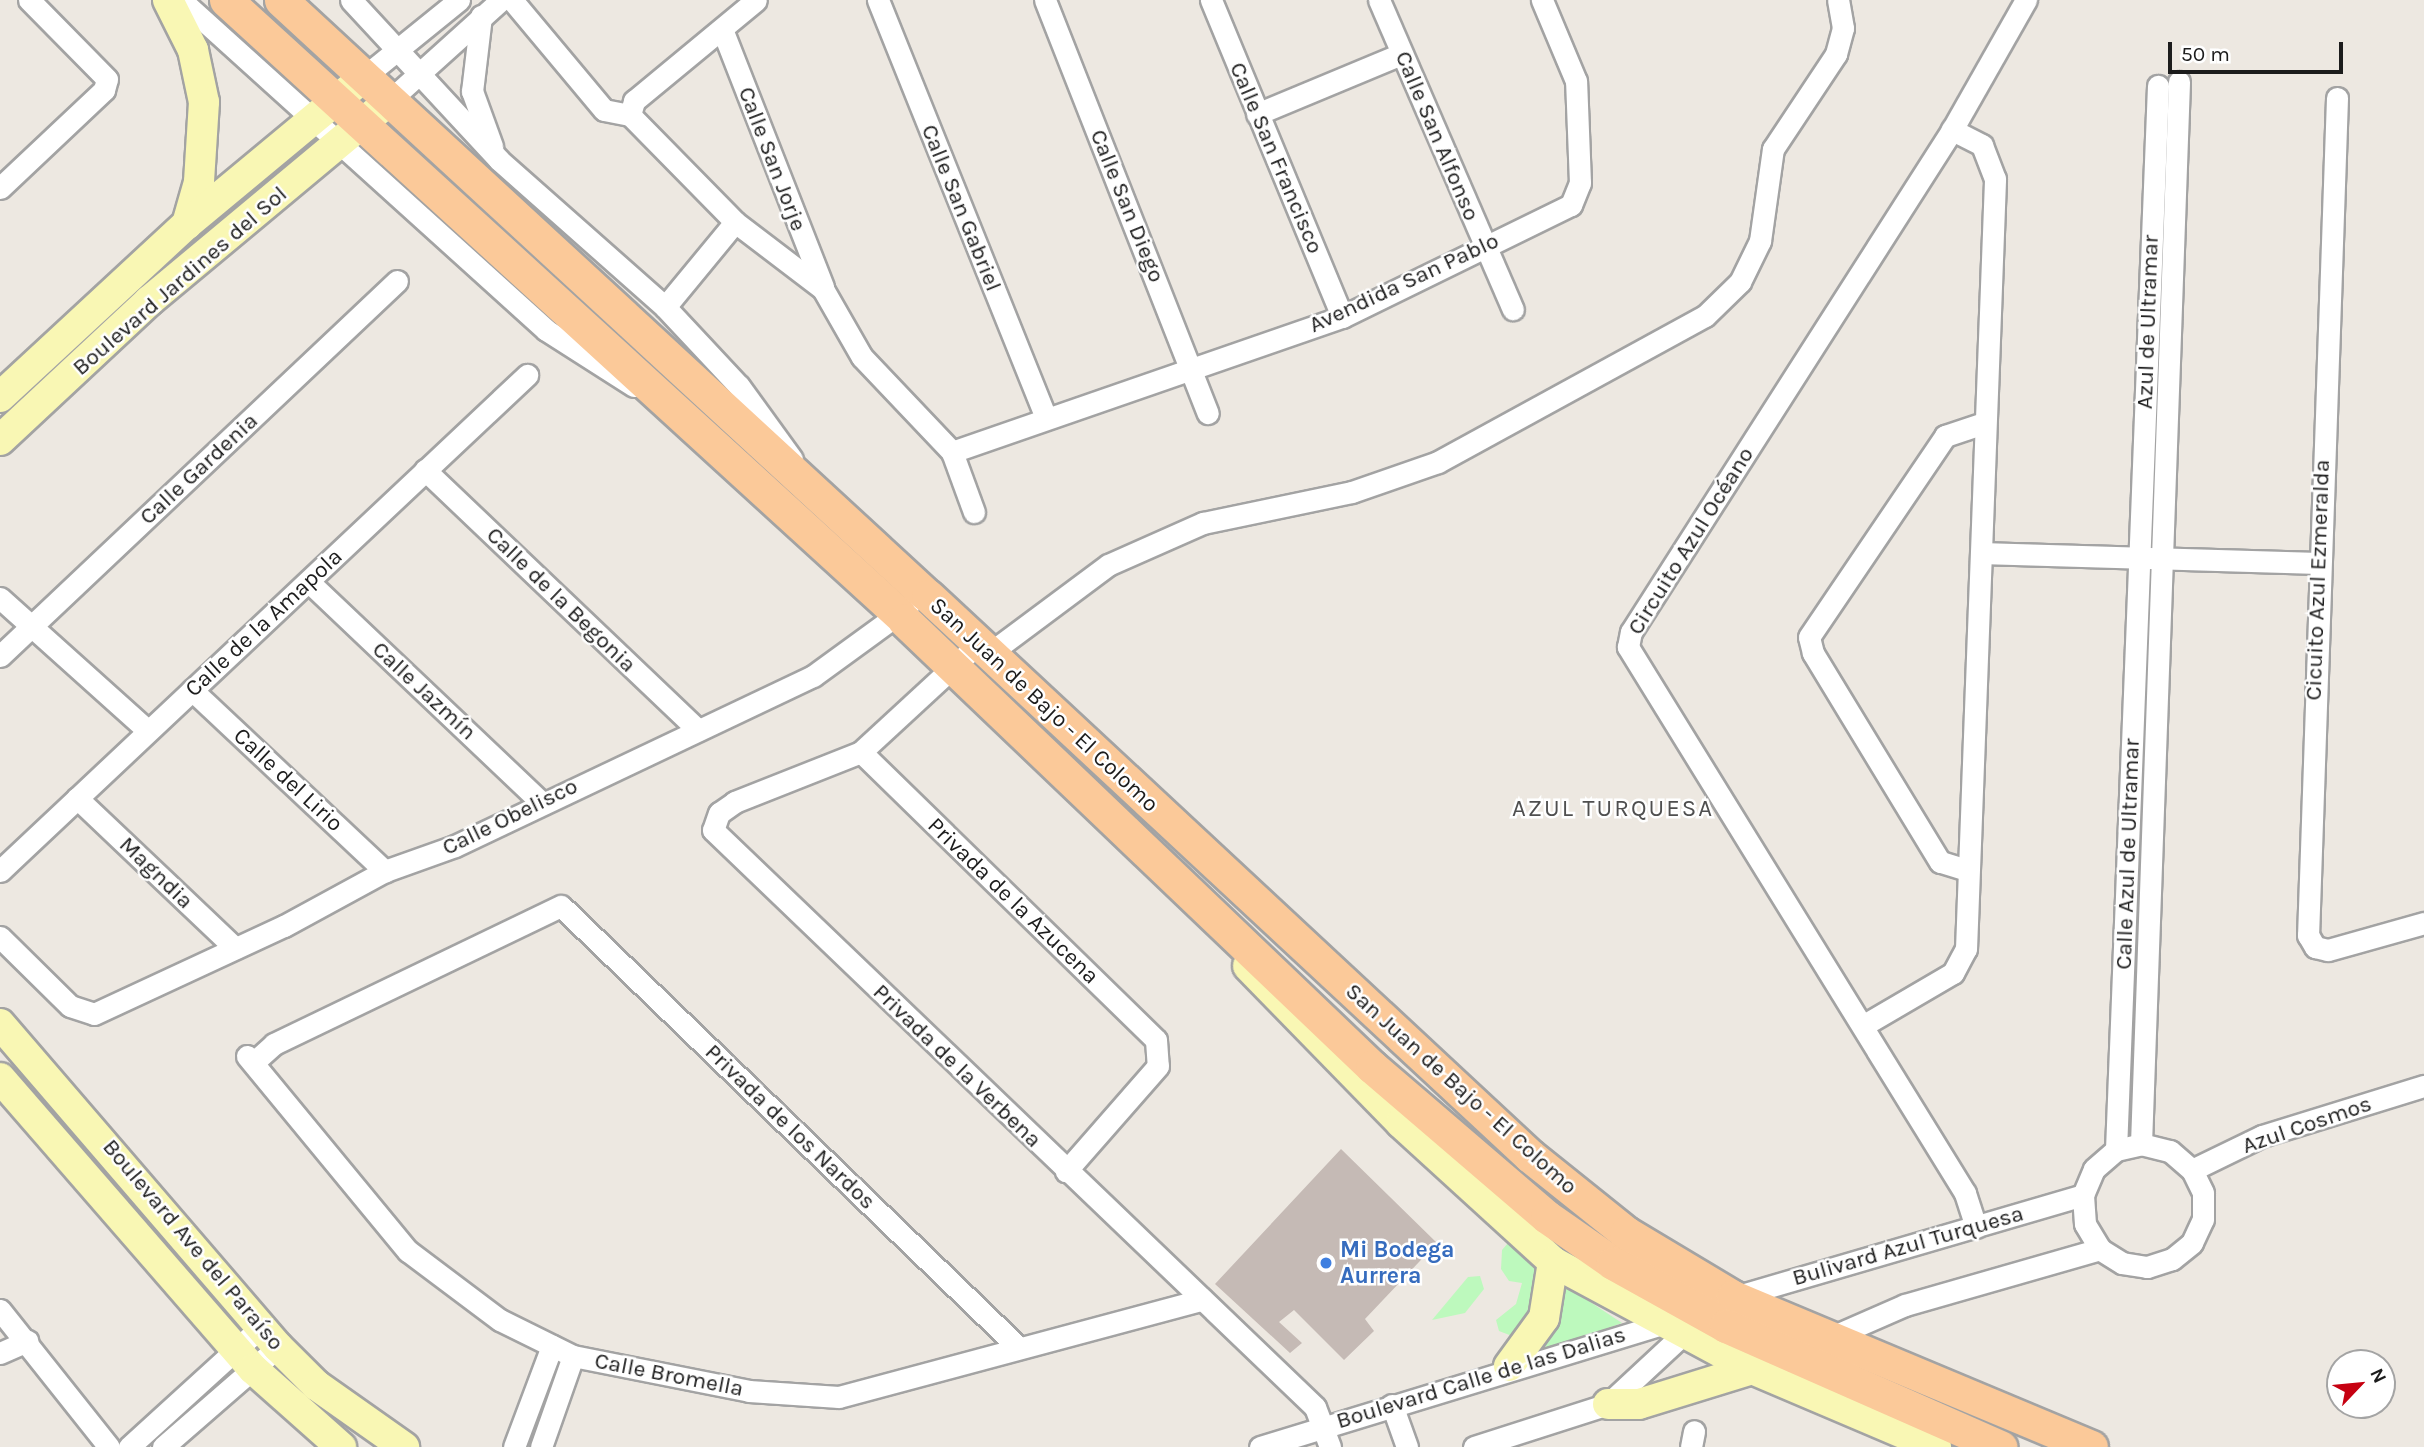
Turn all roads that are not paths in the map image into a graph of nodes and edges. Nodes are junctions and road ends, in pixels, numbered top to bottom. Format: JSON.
{"nodes":[{"id":1,"x":29,"y":0,"type":"edge"},
{"id":2,"x":168,"y":0,"type":"edge"},
{"id":3,"x":181,"y":0,"type":"edge"},
{"id":4,"x":226,"y":0,"type":"edge"},
{"id":5,"x":281,"y":0,"type":"edge"},
{"id":6,"x":351,"y":0,"type":"edge"},
{"id":7,"x":459,"y":0,"type":"edge"},
{"id":8,"x":501,"y":0,"type":"edge"},
{"id":9,"x":512,"y":0,"type":"edge"},
{"id":10,"x":756,"y":0,"type":"edge"},
{"id":11,"x":878,"y":0,"type":"edge"},
{"id":12,"x":1045,"y":0,"type":"edge"},
{"id":13,"x":1211,"y":0,"type":"edge"},
{"id":14,"x":1379,"y":0,"type":"edge"},
{"id":15,"x":1542,"y":0,"type":"edge"},
{"id":16,"x":1838,"y":0,"type":"edge"},
{"id":17,"x":2026,"y":0,"type":"edge"},
{"id":18,"x":481,"y":16,"type":"junction"},
{"id":19,"x":722,"y":29,"type":"junction"},
{"id":20,"x":397,"y":52,"type":"junction"},
{"id":21,"x":1401,"y":54,"type":"junction"},
{"id":22,"x":418,"y":74,"type":"junction"},
{"id":23,"x":365,"y":76,"type":"junction"},
{"id":24,"x":2179,"y":82,"type":"dead end"},
{"id":25,"x":2158,"y":86,"type":"dead end"},
{"id":26,"x":2337,"y":98,"type":"dead end"},
{"id":27,"x":390,"y":100,"type":"junction"},
{"id":28,"x":324,"y":108,"type":"junction"},
{"id":29,"x":1257,"y":114,"type":"junction"},
{"id":30,"x":630,"y":115,"type":"junction"},
{"id":31,"x":1952,"y":130,"type":"junction"},
{"id":32,"x":352,"y":135,"type":"junction"},
{"id":33,"x":499,"y":160,"type":"junction"},
{"id":34,"x":0,"y":188,"type":"edge"},
{"id":35,"x":735,"y":222,"type":"junction"},
{"id":36,"x":187,"y":224,"type":"junction"},
{"id":37,"x":1485,"y":246,"type":"junction"},
{"id":38,"x":397,"y":281,"type":"dead end"},
{"id":39,"x":823,"y":289,"type":"junction"},
{"id":40,"x":664,"y":307,"type":"junction"},
{"id":41,"x":1513,"y":309,"type":"dead end"},
{"id":42,"x":1342,"y":317,"type":"junction"},
{"id":43,"x":1192,"y":366,"type":"junction"},
{"id":44,"x":527,"y":375,"type":"dead end"},
{"id":45,"x":0,"y":397,"type":"edge"},
{"id":46,"x":1208,"y":413,"type":"dead end"},
{"id":47,"x":1045,"y":416,"type":"junction"},
{"id":48,"x":1984,"y":423,"type":"junction"},
{"id":49,"x":0,"y":440,"type":"edge"},
{"id":50,"x":952,"y":452,"type":"junction"},
{"id":51,"x":425,"y":470,"type":"junction"},
{"id":52,"x":804,"y":481,"type":"junction"},
{"id":53,"x":974,"y":512,"type":"dead end"},
{"id":54,"x":1982,"y":553,"type":"junction"},
{"id":55,"x":2138,"y":557,"type":"junction"},
{"id":56,"x":2161,"y":558,"type":"junction"},
{"id":57,"x":2317,"y":563,"type":"junction"},
{"id":58,"x":309,"y":582,"type":"junction"},
{"id":59,"x":926,"y":594,"type":"junction"},
{"id":60,"x":0,"y":598,"type":"edge"},
{"id":61,"x":902,"y":617,"type":"junction"},
{"id":62,"x":32,"y":627,"type":"junction"},
{"id":63,"x":977,"y":642,"type":"junction"},
{"id":64,"x":0,"y":656,"type":"edge"},
{"id":65,"x":946,"y":659,"type":"junction"},
{"id":66,"x":192,"y":690,"type":"junction"},
{"id":67,"x":147,"y":730,"type":"junction"},
{"id":68,"x":698,"y":730,"type":"junction"},
{"id":69,"x":861,"y":752,"type":"junction"},
{"id":70,"x":77,"y":798,"type":"junction"},
{"id":71,"x":540,"y":801,"type":"junction"},
{"id":72,"x":1967,"y":870,"type":"junction"},
{"id":73,"x":0,"y":871,"type":"edge"},
{"id":74,"x":385,"y":871,"type":"junction"},
{"id":75,"x":1168,"y":872,"type":"junction"},
{"id":76,"x":2424,"y":923,"type":"edge"},
{"id":77,"x":0,"y":937,"type":"edge"},
{"id":78,"x":235,"y":948,"type":"junction"},
{"id":79,"x":0,"y":1024,"type":"edge"},
{"id":80,"x":1864,"y":1025,"type":"junction"},
{"id":81,"x":251,"y":1059,"type":"joint"},
{"id":82,"x":0,"y":1078,"type":"edge"},
{"id":83,"x":2424,"y":1086,"type":"edge"},
{"id":84,"x":2141,"y":1144,"type":"junction"},
{"id":85,"x":2116,"y":1150,"type":"junction"},
{"id":86,"x":2192,"y":1170,"type":"junction"},
{"id":87,"x":1066,"y":1171,"type":"junction"},
{"id":88,"x":2082,"y":1195,"type":"junction"},
{"id":89,"x":1976,"y":1227,"type":"junction"},
{"id":90,"x":2100,"y":1249,"type":"junction"},
{"id":91,"x":1553,"y":1262,"type":"junction"},
{"id":92,"x":1733,"y":1297,"type":"junction"},
{"id":93,"x":1202,"y":1300,"type":"junction"},
{"id":94,"x":0,"y":1310,"type":"edge"},
{"id":95,"x":1682,"y":1324,"type":"junction"},
{"id":96,"x":1828,"y":1337,"type":"junction"},
{"id":97,"x":269,"y":1338,"type":"junction"},
{"id":98,"x":27,"y":1341,"type":"junction"},
{"id":99,"x":552,"y":1346,"type":"junction"},
{"id":100,"x":1019,"y":1349,"type":"junction"},
{"id":101,"x":0,"y":1353,"type":"edge"},
{"id":102,"x":573,"y":1356,"type":"junction"},
{"id":103,"x":244,"y":1359,"type":"junction"},
{"id":104,"x":1804,"y":1362,"type":"junction"},
{"id":105,"x":1509,"y":1366,"type":"junction"},
{"id":106,"x":1752,"y":1369,"type":"junction"},
{"id":107,"x":1608,"y":1404,"type":"junction"},
{"id":108,"x":1392,"y":1405,"type":"junction"},
{"id":109,"x":1327,"y":1437,"type":"edge"},
{"id":110,"x":109,"y":1447,"type":"edge"},
{"id":111,"x":129,"y":1447,"type":"edge"},
{"id":112,"x":163,"y":1447,"type":"edge"},
{"id":113,"x":341,"y":1447,"type":"edge"},
{"id":114,"x":404,"y":1447,"type":"edge"},
{"id":115,"x":514,"y":1447,"type":"edge"},
{"id":116,"x":541,"y":1447,"type":"edge"},
{"id":117,"x":1260,"y":1447,"type":"edge"},
{"id":118,"x":1407,"y":1447,"type":"edge"},
{"id":119,"x":1474,"y":1447,"type":"edge"},
{"id":120,"x":1936,"y":1447,"type":"edge"},
{"id":121,"x":2000,"y":1447,"type":"edge"},
{"id":122,"x":2091,"y":1447,"type":"edge"}],
"edges":[{"from":1,"to":34,"type":"street"},
{"from":2,"to":36,"type":"street"},
{"from":3,"to":28,"type":"street"},
{"from":4,"to":28,"type":"main road","name":"San Juan de Bajo - El Colomo"},
{"from":5,"to":23,"type":"main road","name":"San Juan de Bajo - El Colomo"},
{"from":6,"to":20,"type":"street"},
{"from":7,"to":20,"type":"street"},
{"from":8,"to":18,"type":"street"},
{"from":9,"to":30,"type":"street"},
{"from":10,"to":19,"type":"street"},
{"from":11,"to":47,"type":"street","name":"Calle San Gabriel"},
{"from":12,"to":43,"type":"street","name":"Calle San Diego"},
{"from":13,"to":29,"type":"street","name":"Calle San Francisco"},
{"from":14,"to":21,"type":"street","name":"Calle San Alfonso"},
{"from":15,"to":37,"type":"street","name":"Avendida San Pablo"},
{"from":16,"to":63,"type":"street"},
{"from":17,"to":31,"type":"street","name":"Circuito Azul Océano"},
{"from":18,"to":22,"type":"street"},
{"from":18,"to":33,"type":"street"},
{"from":19,"to":30,"type":"street"},
{"from":19,"to":39,"type":"street","name":"Calle San Jorje"},
{"from":20,"to":22,"type":"street"},
{"from":20,"to":23,"type":"street"},
{"from":21,"to":29,"type":"street"},
{"from":21,"to":37,"type":"street","name":"Calle San Alfonso"},
{"from":22,"to":27,"type":"street"},
{"from":22,"to":33,"type":"street"},
{"from":23,"to":27,"type":"main road","name":"San Juan de Bajo - El Colomo"},
{"from":23,"to":28,"type":"street","name":"Boulevard Jardines del Sol"},
{"from":24,"to":56,"type":"street"},
{"from":25,"to":55,"type":"street","name":"Azul de Ultramar"},
{"from":26,"to":57,"type":"street","name":"Cicuito Azul Ezmeralda"},
{"from":27,"to":32,"type":"street","name":"Boulevard Jardines del Sol"},
{"from":27,"to":52,"type":"main road","name":"San Juan de Bajo - El Colomo"},
{"from":28,"to":32,"type":"main road","name":"San Juan de Bajo - El Colomo"},
{"from":28,"to":36,"type":"street","name":"Boulevard Jardines del Sol"},
{"from":29,"to":42,"type":"street","name":"Calle San Francisco"},
{"from":30,"to":35,"type":"street"},
{"from":31,"to":48,"type":"street"},
{"from":31,"to":80,"type":"street","name":"Circuito Azul Océano"},
{"from":32,"to":49,"type":"street","name":"Boulevard Jardines del Sol"},
{"from":32,"to":61,"type":"main road","name":"San Juan de Bajo - El Colomo"},
{"from":33,"to":40,"type":"street"},
{"from":35,"to":39,"type":"street"},
{"from":35,"to":40,"type":"street"},
{"from":36,"to":45,"type":"street","name":"Boulevard Jardines del Sol"},
{"from":37,"to":41,"type":"street","name":"Calle San Alfonso"},
{"from":37,"to":42,"type":"street","name":"Avendida San Pablo"},
{"from":38,"to":62,"type":"street","name":"Calle Gardenia"},
{"from":39,"to":50,"type":"street"},
{"from":40,"to":52,"type":"street"},
{"from":42,"to":43,"type":"street","name":"Avendida San Pablo"},
{"from":43,"to":46,"type":"street","name":"Calle San Diego"},
{"from":43,"to":47,"type":"street","name":"Avendida San Pablo"},
{"from":44,"to":51,"type":"street","name":"Calle de la Amapola"},
{"from":47,"to":50,"type":"street","name":"Avendida San Pablo"},
{"from":48,"to":54,"type":"street"},
{"from":48,"to":72,"type":"street"},
{"from":50,"to":53,"type":"street"},
{"from":51,"to":58,"type":"street","name":"Calle de la Amapola"},
{"from":51,"to":68,"type":"street","name":"Calle de la Begonia"},
{"from":52,"to":59,"type":"main road","name":"San Juan de Bajo - El Colomo"},
{"from":54,"to":55,"type":"street"},
{"from":54,"to":72,"type":"street"},
{"from":55,"to":56,"type":"street"},
{"from":55,"to":85,"type":"street","name":"Calle Azul de Ultramar"},
{"from":56,"to":57,"type":"street"},
{"from":56,"to":84,"type":"street","name":"Calle Azul de Ultramar"},
{"from":57,"to":76,"type":"street","name":"Cicuito Azul Ezmeralda"},
{"from":58,"to":66,"type":"street","name":"Calle de la Amapola"},
{"from":58,"to":71,"type":"street","name":"Calle Jazmín"},
{"from":59,"to":61,"type":"street","name":"Calle Obelisco"},
{"from":59,"to":63,"type":"main road","name":"San Juan de Bajo - El Colomo"},
{"from":60,"to":62,"type":"street"},
{"from":61,"to":65,"type":"main road","name":"San Juan de Bajo - El Colomo"},
{"from":61,"to":68,"type":"street","name":"Calle Obelisco"},
{"from":62,"to":64,"type":"street","name":"Calle Gardenia"},
{"from":62,"to":67,"type":"street"},
{"from":63,"to":65,"type":"street"},
{"from":63,"to":92,"type":"main road","name":"San Juan de Bajo - El Colomo"},
{"from":65,"to":69,"type":"street"},
{"from":65,"to":75,"type":"main road","name":"San Juan de Bajo - El Colomo"},
{"from":66,"to":67,"type":"street","name":"Calle de la Amapola"},
{"from":66,"to":74,"type":"street","name":"Calle del Lirio"},
{"from":67,"to":70,"type":"street","name":"Calle de la Amapola"},
{"from":68,"to":71,"type":"street","name":"Calle Obelisco"},
{"from":69,"to":87,"type":"street","name":"Privada de la Azucena"},
{"from":69,"to":87,"type":"street","name":"Privada de la Verbena"},
{"from":70,"to":73,"type":"street","name":"Calle de la Amapola"},
{"from":70,"to":78,"type":"street","name":"Magndia"},
{"from":71,"to":74,"type":"street","name":"Calle Obelisco"},
{"from":72,"to":80,"type":"street"},
{"from":74,"to":78,"type":"street","name":"Calle Obelisco"},
{"from":75,"to":91,"type":"street"},
{"from":75,"to":95,"type":"main road","name":"San Juan de Bajo - El Colomo"},
{"from":77,"to":78,"type":"street","name":"Calle Obelisco"},
{"from":79,"to":97,"type":"street","name":"Boulevard Ave del Paraíso"},
{"from":80,"to":89,"type":"street","name":"Circuito Azul Océano"},
{"from":81,"to":99,"type":"street","name":"Calle Bromella"},
{"from":81,"to":100,"type":"street","name":"Privada de los Nardos"},
{"from":82,"to":103,"type":"street","name":"Boulevard Ave del Paraíso"},
{"from":83,"to":86,"type":"street","name":"Azul Cosmos"},
{"from":84,"to":85,"type":"street"},
{"from":84,"to":86,"type":"street"},
{"from":85,"to":88,"type":"street"},
{"from":86,"to":90,"type":"street"},
{"from":87,"to":93,"type":"street","name":"Privada de la Verbena"},
{"from":88,"to":89,"type":"street","name":"Bulivard Azul Turquesa"},
{"from":88,"to":90,"type":"street"},
{"from":89,"to":92,"type":"street","name":"Bulivard Azul Turquesa"},
{"from":90,"to":96,"type":"street"},
{"from":91,"to":95,"type":"street"},
{"from":91,"to":105,"type":"street"},
{"from":92,"to":95,"type":"street","name":"Boulevard Calle de las Dalias"},
{"from":92,"to":96,"type":"main road","name":"San Juan de Bajo - El Colomo"},
{"from":93,"to":100,"type":"street","name":"Calle Bromella"},
{"from":93,"to":109,"type":"street","name":"Privada de la Verbena"},
{"from":94,"to":98,"type":"street"},
{"from":95,"to":104,"type":"main road","name":"San Juan de Bajo - El Colomo"},
{"from":95,"to":105,"type":"street","name":"Boulevard Calle de las Dalias"},
{"from":95,"to":106,"type":"street"},
{"from":95,"to":107,"type":"street","name":"Boulevard Calle de las Dalias"},
{"from":96,"to":104,"type":"street"},
{"from":96,"to":122,"type":"main road","name":"San Juan de Bajo - El Colomo"},
{"from":97,"to":103,"type":"street"},
{"from":97,"to":114,"type":"street","name":"Boulevard Ave del Paraíso"},
{"from":98,"to":101,"type":"street"},
{"from":98,"to":110,"type":"street"},
{"from":99,"to":102,"type":"street","name":"Calle Bromella"},
{"from":99,"to":115,"type":"street"},
{"from":100,"to":102,"type":"street","name":"Calle Bromella"},
{"from":102,"to":116,"type":"street"},
{"from":103,"to":111,"type":"street"},
{"from":103,"to":112,"type":"street"},
{"from":103,"to":113,"type":"street","name":"Boulevard Ave del Paraíso"},
{"from":104,"to":121,"type":"main road","name":"San Juan de Bajo - El Colomo"},
{"from":105,"to":108,"type":"street","name":"Boulevard Calle de las Dalias"},
{"from":106,"to":107,"type":"street"},
{"from":106,"to":120,"type":"street"},
{"from":107,"to":119,"type":"street","name":"Boulevard Calle de las Dalias"},
{"from":108,"to":109,"type":"street","name":"Boulevard Calle de las Dalias"},
{"from":108,"to":118,"type":"street"},
{"from":109,"to":117,"type":"street","name":"Boulevard Calle de las Dalias"}]}
